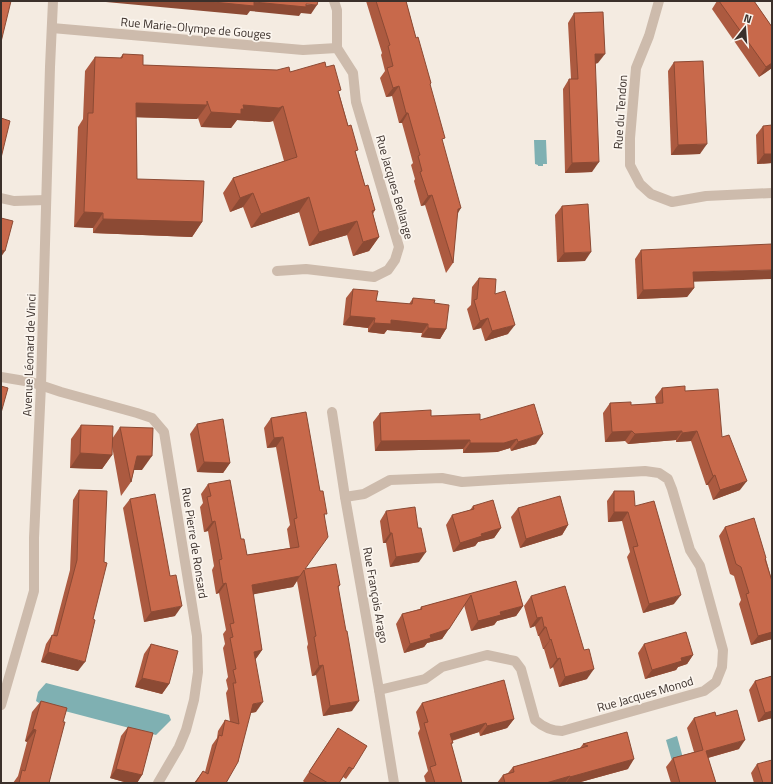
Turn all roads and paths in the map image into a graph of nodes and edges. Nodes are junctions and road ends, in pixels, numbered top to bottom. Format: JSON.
{"nodes":[{"id":1,"x":53,"y":1,"type":"edge"},
{"id":2,"x":334,"y":1,"type":"edge"},
{"id":3,"x":659,"y":1,"type":"edge"},
{"id":4,"x":52,"y":28,"type":"junction"},
{"id":5,"x":337,"y":48,"type":"junction"},
{"id":6,"x":772,"y":193,"type":"edge"},
{"id":7,"x":1,"y":198,"type":"edge"},
{"id":8,"x":46,"y":200,"type":"junction"},
{"id":9,"x":277,"y":271,"type":"dead end"},
{"id":10,"x":1,"y":377,"type":"edge"},
{"id":11,"x":42,"y":385,"type":"junction"},
{"id":12,"x":332,"y":412,"type":"dead end"},
{"id":13,"x":345,"y":497,"type":"junction"},
{"id":14,"x":380,"y":690,"type":"junction"},
{"id":15,"x":1,"y":705,"type":"edge"},
{"id":16,"x":158,"y":783,"type":"edge"},
{"id":17,"x":394,"y":783,"type":"edge"}],
"edges":[{"from":1,"to":4,"type":"street","name":"Avenue Léonard de Vinci"},
{"from":2,"to":5,"type":"street"},
{"from":3,"to":6,"type":"street","name":"Rue du Tendon"},
{"from":4,"to":5,"type":"street","name":"Rue Marie-Olympe de Gouges"},
{"from":4,"to":8,"type":"street","name":"Avenue Léonard de Vinci"},
{"from":5,"to":9,"type":"street","name":"Rue Jacques Bellange"},
{"from":7,"to":8,"type":"street"},
{"from":8,"to":11,"type":"street","name":"Avenue Léonard de Vinci"},
{"from":10,"to":11,"type":"street","name":"Rue Pierre de Ronsard"},
{"from":11,"to":15,"type":"street","name":"Avenue Léonard de Vinci"},
{"from":11,"to":16,"type":"street","name":"Rue Pierre de Ronsard"},
{"from":12,"to":13,"type":"street","name":"Rue François Arago"},
{"from":13,"to":14,"type":"street","name":"Rue François Arago"},
{"from":13,"to":14,"type":"street","name":"Rue Jacques Monod"},
{"from":14,"to":17,"type":"street","name":"Rue François Arago"}]}
